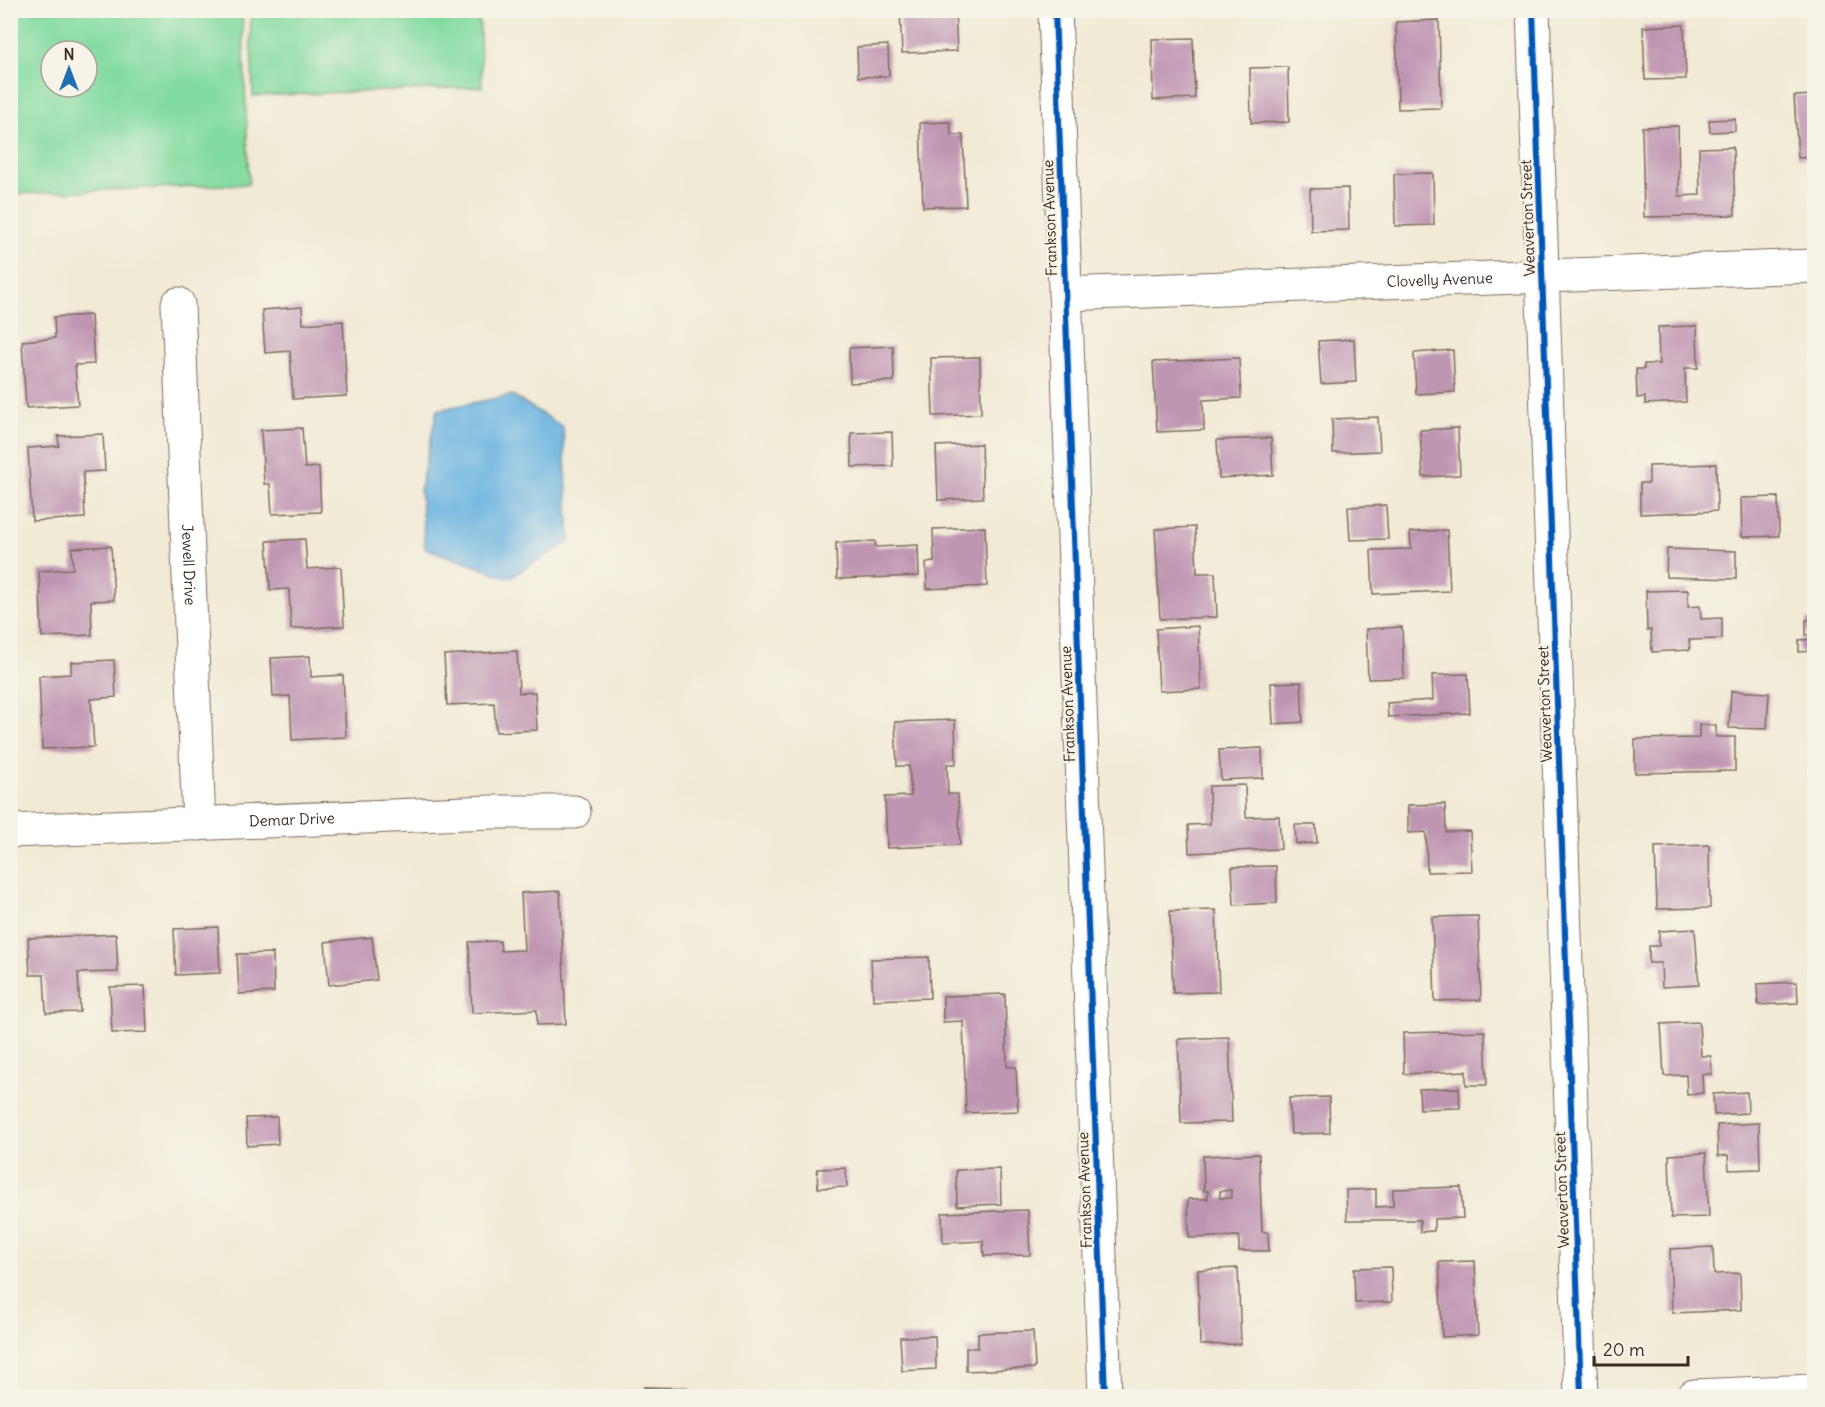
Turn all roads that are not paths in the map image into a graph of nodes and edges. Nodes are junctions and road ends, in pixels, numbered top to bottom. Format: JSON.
{"nodes":[{"id":1,"x":1055,"y":10,"type":"edge"},
{"id":2,"x":1533,"y":10,"type":"edge"},
{"id":3,"x":1815,"y":266,"type":"edge"},
{"id":4,"x":1542,"y":276,"type":"junction"},
{"id":5,"x":1065,"y":294,"type":"junction"},
{"id":6,"x":178,"y":304,"type":"dead end"},
{"id":7,"x":573,"y":812,"type":"dead end"},
{"id":8,"x":199,"y":824,"type":"junction"},
{"id":9,"x":10,"y":831,"type":"edge"},
{"id":10,"x":1815,"y":1391,"type":"edge"},
{"id":11,"x":1105,"y":1396,"type":"edge"},
{"id":12,"x":1581,"y":1396,"type":"edge"},
{"id":13,"x":1694,"y":1396,"type":"edge"}],
"edges":[{"from":1,"to":5,"type":"street","name":"Frankson Avenue"},
{"from":2,"to":4,"type":"street","name":"Weaverton Street"},
{"from":3,"to":4,"type":"street","name":"Clovelly Avenue"},
{"from":4,"to":5,"type":"street","name":"Clovelly Avenue"},
{"from":4,"to":12,"type":"street","name":"Weaverton Street"},
{"from":5,"to":11,"type":"street","name":"Frankson Avenue"},
{"from":6,"to":8,"type":"street","name":"Jewell Drive"},
{"from":7,"to":8,"type":"street","name":"Demar Drive"},
{"from":8,"to":9,"type":"street","name":"Demar Drive"},
{"from":10,"to":13,"type":"street"}]}
